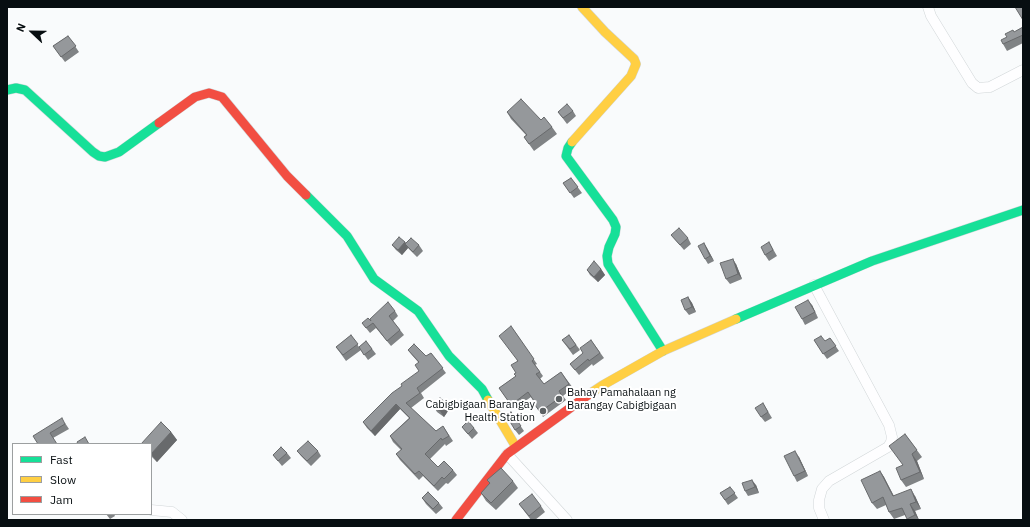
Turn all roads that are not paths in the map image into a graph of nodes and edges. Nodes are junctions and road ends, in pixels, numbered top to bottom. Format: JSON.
{"nodes":[{"id":1,"x":582,"y":7,"type":"edge"},
{"id":2,"x":928,"y":7,"type":"edge"},
{"id":3,"x":1023,"y":70,"type":"edge"},
{"id":4,"x":7,"y":90,"type":"edge"},
{"id":5,"x":1023,"y":210,"type":"edge"},
{"id":6,"x":814,"y":285,"type":"junction"},
{"id":7,"x":663,"y":351,"type":"junction"},
{"id":8,"x":511,"y":450,"type":"junction"},
{"id":9,"x":152,"y":510,"type":"edge"},
{"id":10,"x":182,"y":520,"type":"edge"},
{"id":11,"x":456,"y":520,"type":"edge"},
{"id":12,"x":567,"y":520,"type":"edge"},
{"id":13,"x":824,"y":520,"type":"edge"}],
"edges":[{"from":1,"to":7,"type":"street"},
{"from":2,"to":3,"type":"street"},
{"from":4,"to":8,"type":"street"},
{"from":5,"to":6,"type":"street"},
{"from":6,"to":7,"type":"street"},
{"from":6,"to":13,"type":"street"},
{"from":7,"to":8,"type":"street"},
{"from":8,"to":11,"type":"street"},
{"from":8,"to":12,"type":"street"},
{"from":9,"to":10,"type":"street"}]}
